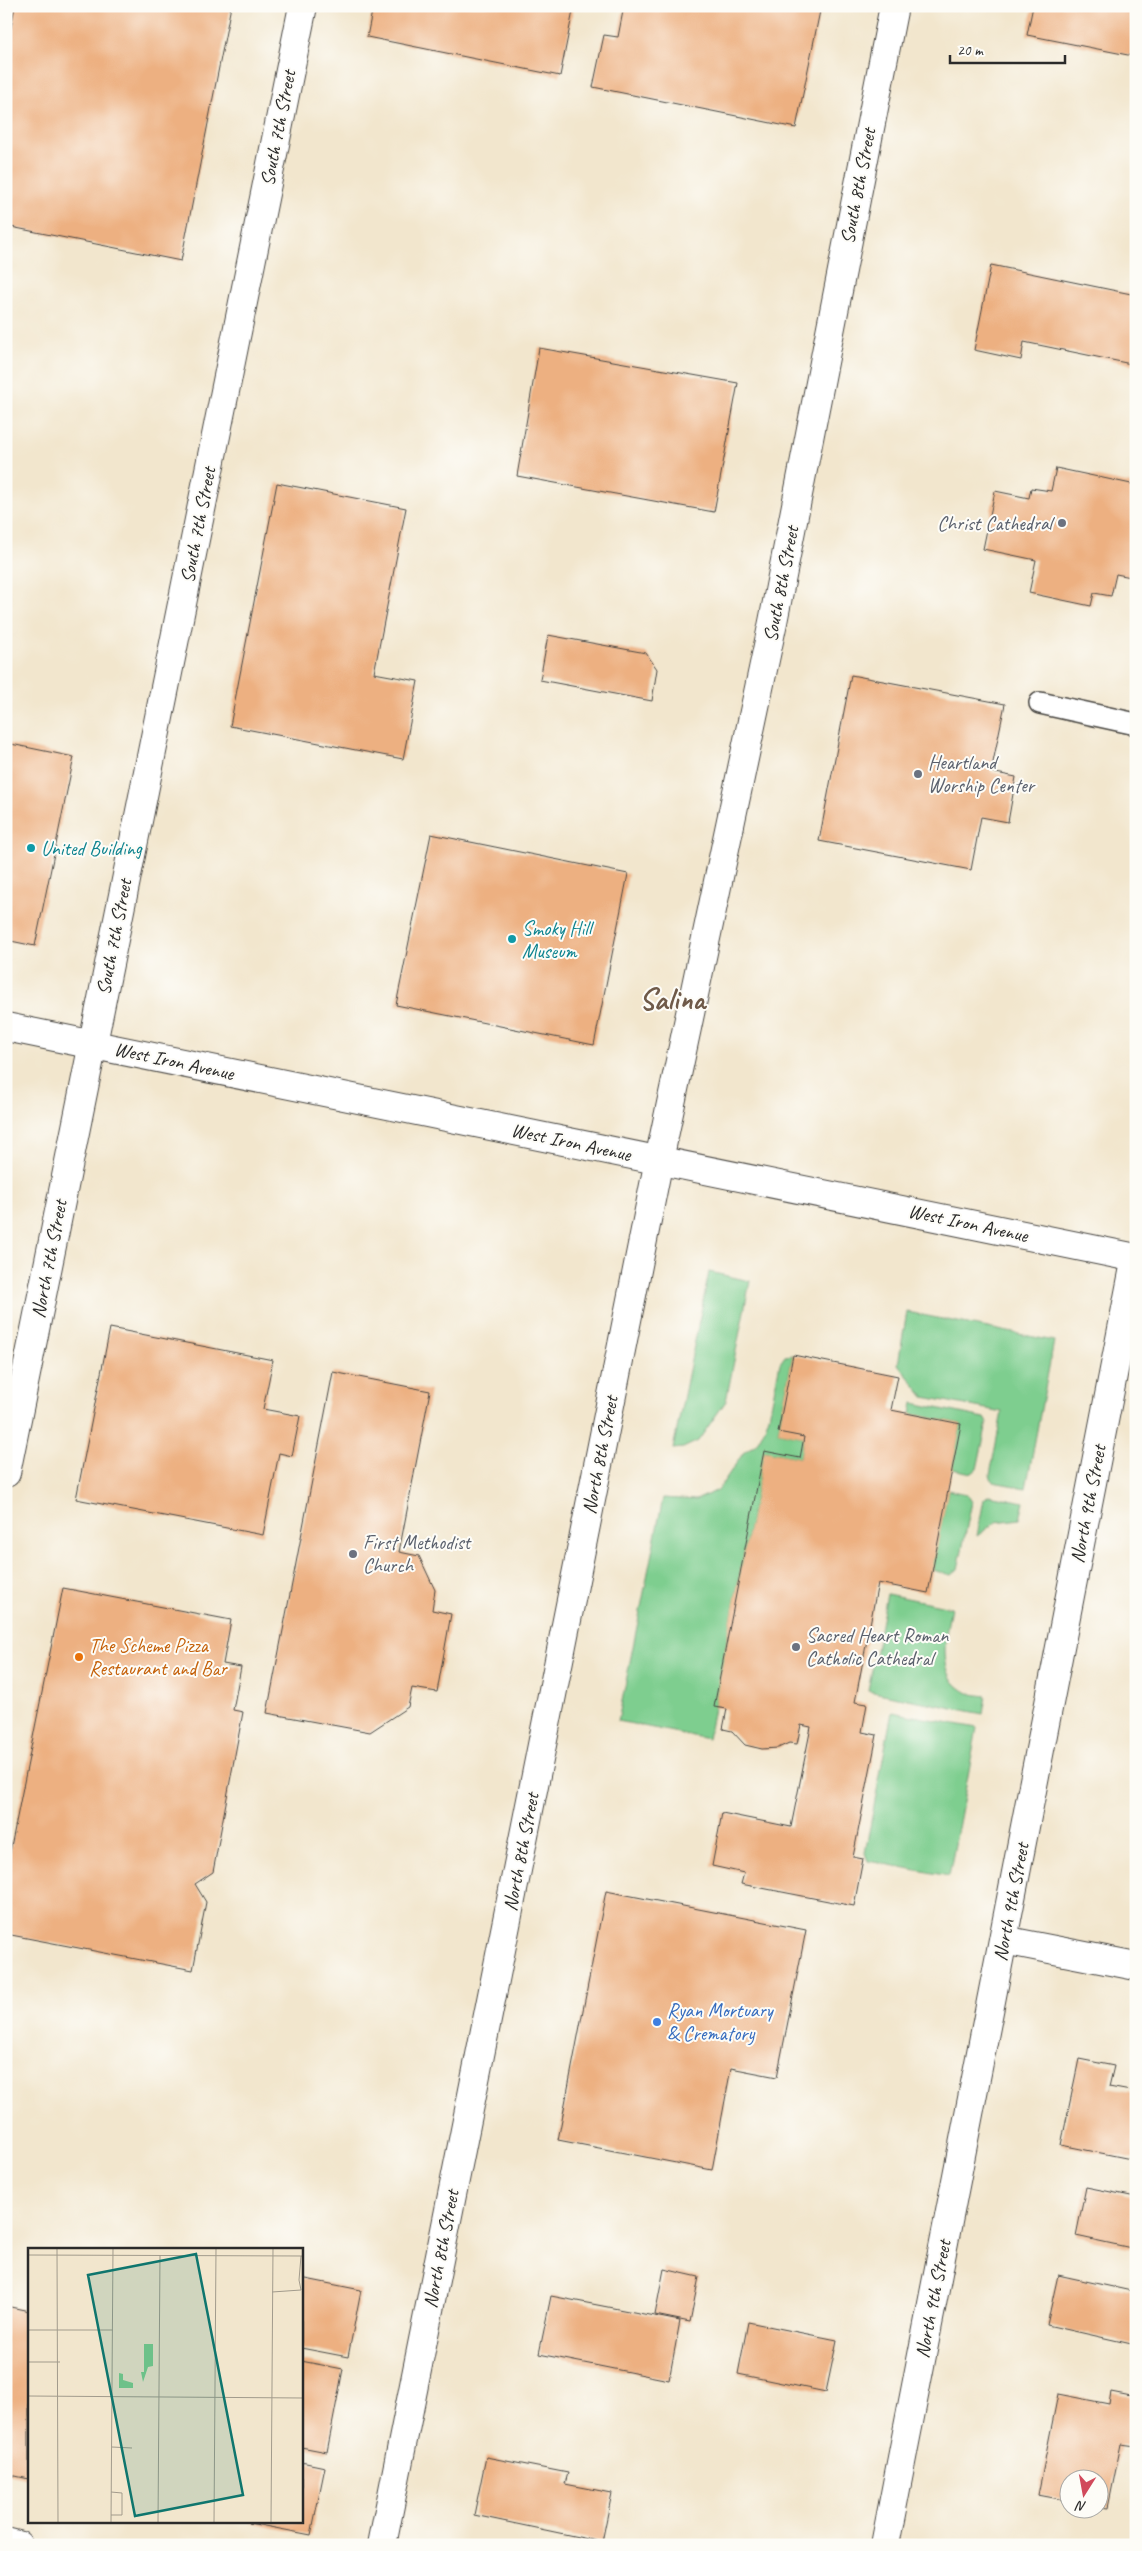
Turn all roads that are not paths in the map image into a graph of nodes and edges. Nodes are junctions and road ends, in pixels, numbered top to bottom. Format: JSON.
{"nodes":[{"id":1,"x":303,"y":6,"type":"edge"},
{"id":2,"x":894,"y":6,"type":"edge"},
{"id":3,"x":1040,"y":703,"type":"dead end"},
{"id":4,"x":1136,"y":724,"type":"edge"},
{"id":5,"x":6,"y":1027,"type":"edge"},
{"id":6,"x":92,"y":1044,"type":"junction"},
{"id":7,"x":659,"y":1160,"type":"junction"},
{"id":8,"x":1136,"y":1258,"type":"edge"},
{"id":9,"x":6,"y":1473,"type":"edge"},
{"id":10,"x":1004,"y":1940,"type":"junction"},
{"id":11,"x":1136,"y":1966,"type":"edge"},
{"id":12,"x":6,"y":2542,"type":"edge"},
{"id":13,"x":18,"y":2545,"type":"edge"},
{"id":14,"x":382,"y":2545,"type":"edge"},
{"id":15,"x":885,"y":2545,"type":"edge"}],
"edges":[{"from":1,"to":6,"type":"street","name":"South 7th Street"},
{"from":2,"to":7,"type":"street","name":"South 8th Street"},
{"from":3,"to":4,"type":"lane"},
{"from":5,"to":6,"type":"street","name":"West Iron Avenue"},
{"from":6,"to":7,"type":"street","name":"West Iron Avenue"},
{"from":6,"to":9,"type":"street","name":"North 7th Street"},
{"from":7,"to":8,"type":"street","name":"West Iron Avenue"},
{"from":7,"to":14,"type":"street","name":"North 8th Street"},
{"from":8,"to":10,"type":"street","name":"North 9th Street"},
{"from":10,"to":11,"type":"street"},
{"from":10,"to":15,"type":"street","name":"North 9th Street"},
{"from":12,"to":13,"type":"street"}]}
